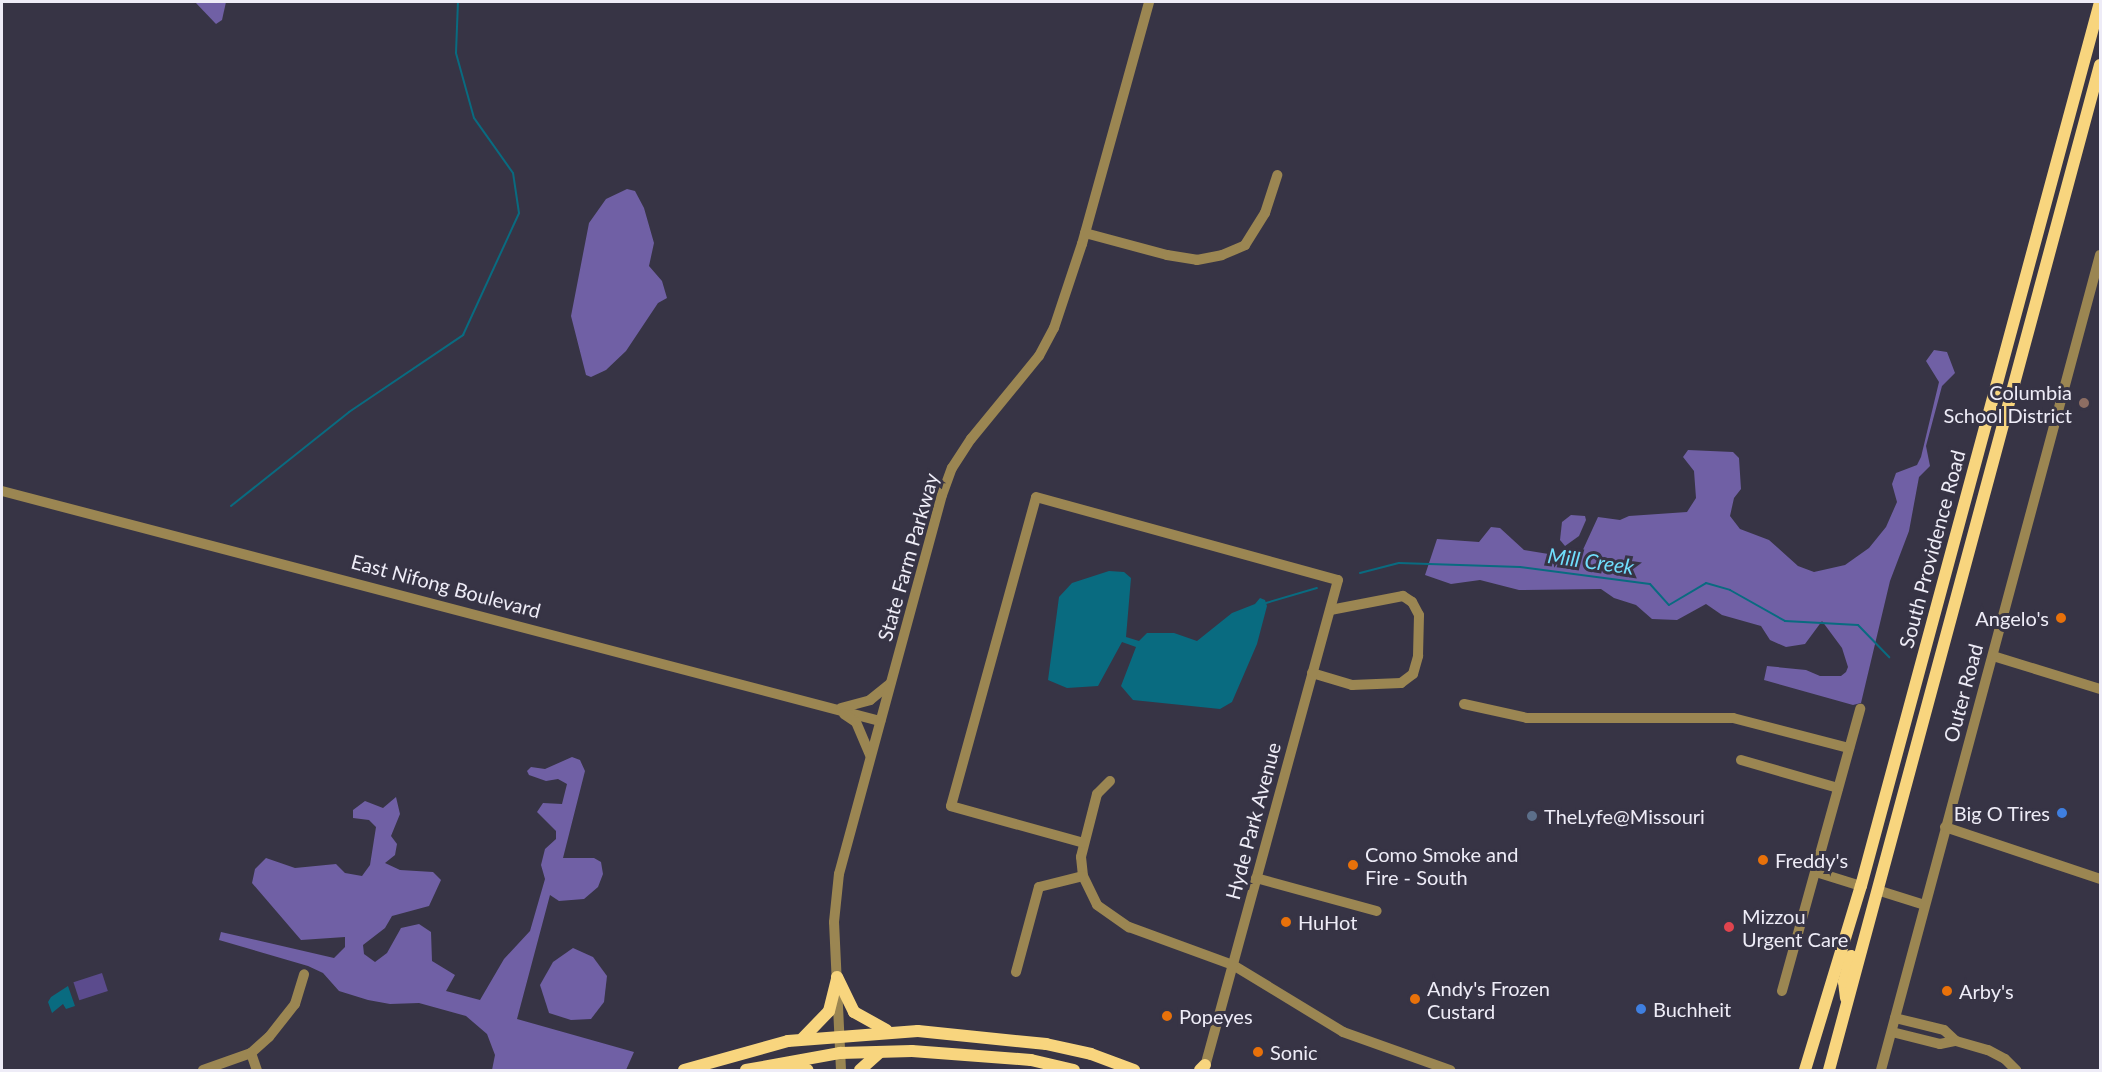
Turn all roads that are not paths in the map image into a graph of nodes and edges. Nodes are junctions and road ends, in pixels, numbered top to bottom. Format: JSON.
{"nodes":[{"id":1,"x":1149,"y":2,"type":"edge"},
{"id":2,"x":2100,"y":2,"type":"edge"},
{"id":3,"x":2100,"y":66,"type":"edge"},
{"id":4,"x":1277,"y":175,"type":"dead end"},
{"id":5,"x":1085,"y":233,"type":"junction"},
{"id":6,"x":2100,"y":255,"type":"edge"},
{"id":7,"x":2,"y":491,"type":"edge"},
{"id":8,"x":1330,"y":610,"type":"junction"},
{"id":9,"x":1993,"y":656,"type":"junction"},
{"id":10,"x":1312,"y":672,"type":"junction"},
{"id":11,"x":890,"y":684,"type":"junction"},
{"id":12,"x":2100,"y":689,"type":"edge"},
{"id":13,"x":1464,"y":704,"type":"dead end"},
{"id":14,"x":836,"y":709,"type":"junction"},
{"id":15,"x":1860,"y":709,"type":"dead end"},
{"id":16,"x":880,"y":721,"type":"junction"},
{"id":17,"x":1849,"y":748,"type":"junction"},
{"id":18,"x":870,"y":757,"type":"junction"},
{"id":19,"x":1741,"y":760,"type":"dead end"},
{"id":20,"x":1890,"y":779,"type":"junction"},
{"id":21,"x":1110,"y":781,"type":"dead end"},
{"id":22,"x":1838,"y":788,"type":"junction"},
{"id":23,"x":1945,"y":827,"type":"junction"},
{"id":24,"x":1084,"y":843,"type":"junction"},
{"id":25,"x":1816,"y":872,"type":"junction"},
{"id":26,"x":1083,"y":876,"type":"junction"},
{"id":27,"x":1256,"y":878,"type":"junction"},
{"id":28,"x":2100,"y":879,"type":"edge"},
{"id":29,"x":1861,"y":886,"type":"junction"},
{"id":30,"x":1877,"y":891,"type":"junction"},
{"id":31,"x":1925,"y":905,"type":"junction"},
{"id":32,"x":1377,"y":911,"type":"dead end"},
{"id":33,"x":1233,"y":964,"type":"junction"},
{"id":34,"x":1016,"y":972,"type":"dead end"},
{"id":35,"x":304,"y":974,"type":"dead end"},
{"id":36,"x":837,"y":977,"type":"junction"},
{"id":37,"x":1782,"y":991,"type":"dead end"},
{"id":38,"x":1847,"y":1004,"type":"junction"},
{"id":39,"x":1895,"y":1018,"type":"junction"},
{"id":40,"x":893,"y":1032,"type":"junction"},
{"id":41,"x":1892,"y":1032,"type":"junction"},
{"id":42,"x":840,"y":1036,"type":"junction"},
{"id":43,"x":801,"y":1040,"type":"junction"},
{"id":44,"x":1956,"y":1041,"type":"junction"},
{"id":45,"x":880,"y":1052,"type":"junction"},
{"id":46,"x":251,"y":1053,"type":"junction"},
{"id":47,"x":840,"y":1053,"type":"junction"},
{"id":48,"x":775,"y":1064,"type":"junction"},
{"id":49,"x":1203,"y":1069,"type":"edge"},
{"id":50,"x":1446,"y":1070,"type":"edge"},
{"id":51,"x":203,"y":1071,"type":"edge"},
{"id":52,"x":257,"y":1071,"type":"edge"},
{"id":53,"x":684,"y":1071,"type":"edge"},
{"id":54,"x":746,"y":1071,"type":"edge"},
{"id":55,"x":807,"y":1071,"type":"edge"},
{"id":56,"x":841,"y":1071,"type":"edge"},
{"id":57,"x":860,"y":1071,"type":"edge"},
{"id":58,"x":1074,"y":1071,"type":"edge"},
{"id":59,"x":1134,"y":1071,"type":"edge"},
{"id":60,"x":1805,"y":1071,"type":"edge"},
{"id":61,"x":1829,"y":1071,"type":"edge"},
{"id":62,"x":1881,"y":1071,"type":"edge"},
{"id":63,"x":2016,"y":1071,"type":"edge"}],
"edges":[{"from":1,"to":5,"type":"street","name":"State Farm Parkway"},
{"from":2,"to":20,"type":"main road","name":"South Providence Road"},
{"from":3,"to":30,"type":"main road","name":"South Providence Road"},
{"from":4,"to":5,"type":"street"},
{"from":5,"to":11,"type":"street","name":"State Farm Parkway"},
{"from":6,"to":9,"type":"street","name":"Outer Road"},
{"from":7,"to":14,"type":"street","name":"East Nifong Boulevard"},
{"from":8,"to":10,"type":"street","name":"Hyde Park Avenue"},
{"from":8,"to":10,"type":"street"},
{"from":8,"to":24,"type":"street","name":"Hyde Park Avenue"},
{"from":9,"to":12,"type":"street"},
{"from":9,"to":23,"type":"street","name":"Outer Road"},
{"from":10,"to":27,"type":"street","name":"Hyde Park Avenue"},
{"from":11,"to":14,"type":"street"},
{"from":11,"to":16,"type":"street","name":"State Farm Parkway"},
{"from":13,"to":17,"type":"street"},
{"from":14,"to":16,"type":"street","name":"East Nifong Boulevard"},
{"from":14,"to":18,"type":"street"},
{"from":15,"to":17,"type":"street"},
{"from":16,"to":18,"type":"street","name":"State Farm Parkway"},
{"from":17,"to":22,"type":"street"},
{"from":18,"to":36,"type":"street","name":"State Farm Parkway"},
{"from":19,"to":22,"type":"street"},
{"from":20,"to":29,"type":"main road","name":"South Providence Road"},
{"from":20,"to":30,"type":"main road"},
{"from":21,"to":24,"type":"street"},
{"from":22,"to":25,"type":"street"},
{"from":23,"to":28,"type":"street"},
{"from":23,"to":31,"type":"street","name":"Outer Road"},
{"from":24,"to":26,"type":"street"},
{"from":25,"to":29,"type":"street"},
{"from":25,"to":37,"type":"street"},
{"from":26,"to":33,"type":"street"},
{"from":26,"to":34,"type":"street"},
{"from":27,"to":32,"type":"street"},
{"from":27,"to":33,"type":"street","name":"Hyde Park Avenue"},
{"from":29,"to":38,"type":"main road"},
{"from":29,"to":60,"type":"main road","name":"South Providence Road"},
{"from":30,"to":31,"type":"street"},
{"from":30,"to":38,"type":"main road","name":"South Providence Road"},
{"from":31,"to":39,"type":"street","name":"Outer Road"},
{"from":33,"to":49,"type":"street","name":"Hyde Park Avenue"},
{"from":33,"to":50,"type":"street"},
{"from":35,"to":46,"type":"street"},
{"from":36,"to":40,"type":"main road"},
{"from":36,"to":42,"type":"street","name":"State Farm Parkway"},
{"from":36,"to":43,"type":"main road"},
{"from":38,"to":61,"type":"main road","name":"South Providence Road"},
{"from":39,"to":41,"type":"street","name":"Outer Road"},
{"from":39,"to":44,"type":"street"},
{"from":40,"to":42,"type":"main road"},
{"from":40,"to":59,"type":"main road"},
{"from":41,"to":44,"type":"street"},
{"from":41,"to":62,"type":"street","name":"Outer Road"},
{"from":42,"to":43,"type":"main road"},
{"from":42,"to":47,"type":"street","name":"State Farm Parkway"},
{"from":43,"to":53,"type":"main road"},
{"from":44,"to":63,"type":"street"},
{"from":45,"to":47,"type":"main road"},
{"from":45,"to":57,"type":"main road"},
{"from":45,"to":58,"type":"main road"},
{"from":46,"to":51,"type":"street"},
{"from":46,"to":52,"type":"street"},
{"from":47,"to":48,"type":"main road"},
{"from":47,"to":56,"type":"street","name":"State Farm Parkway"},
{"from":48,"to":54,"type":"main road"},
{"from":48,"to":55,"type":"main road"}]}
